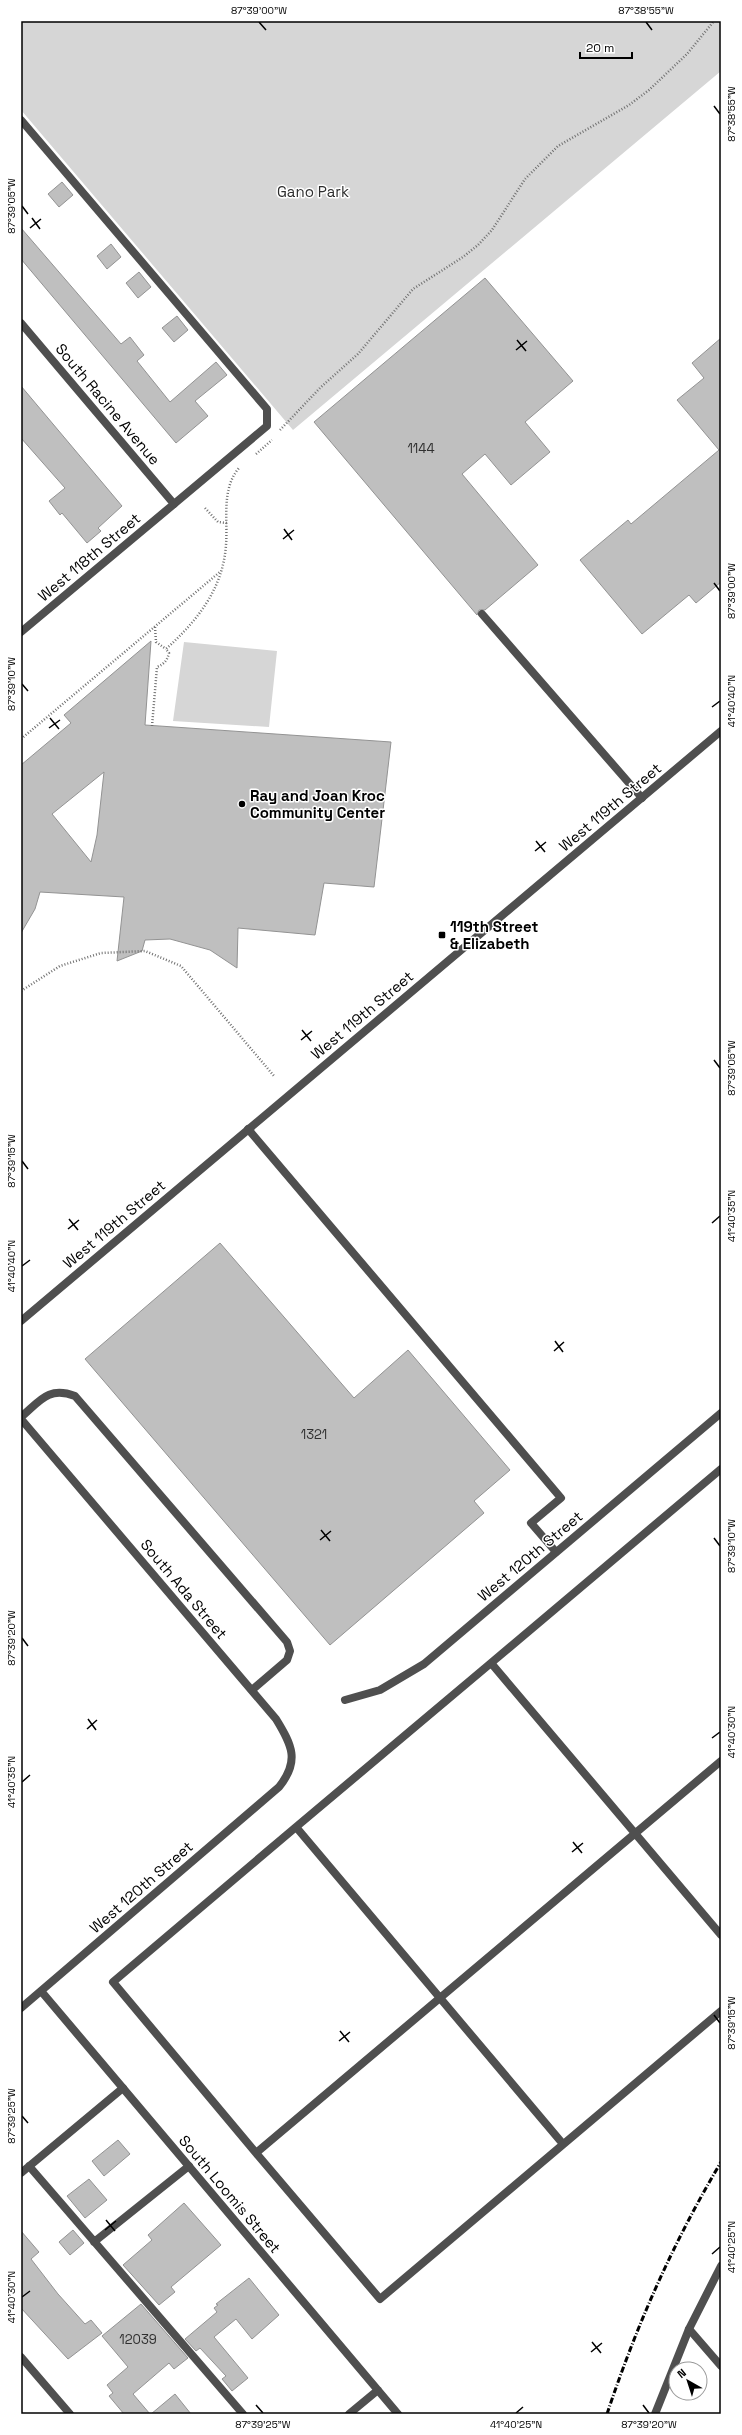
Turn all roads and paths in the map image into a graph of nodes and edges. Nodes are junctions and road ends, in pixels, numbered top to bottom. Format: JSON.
{"nodes":[{"id":1,"x":714,"y":21,"type":"edge"},
{"id":2,"x":21,"y":120,"type":"edge"},
{"id":3,"x":21,"y":323,"type":"edge"},
{"id":4,"x":278,"y":432,"type":"dead end"},
{"id":5,"x":274,"y":436,"type":"dead end"},
{"id":6,"x":254,"y":455,"type":"dead end"},
{"id":7,"x":240,"y":466,"type":"dead end"},
{"id":8,"x":174,"y":504,"type":"junction"},
{"id":9,"x":205,"y":508,"type":"dead end"},
{"id":10,"x":227,"y":523,"type":"junction"},
{"id":11,"x":221,"y":571,"type":"junction"},
{"id":12,"x":482,"y":614,"type":"dead end"},
{"id":13,"x":155,"y":627,"type":"junction"},
{"id":14,"x":21,"y":632,"type":"edge"},
{"id":15,"x":166,"y":649,"type":"junction"},
{"id":16,"x":152,"y":726,"type":"dead end"},
{"id":17,"x":721,"y":732,"type":"edge"},
{"id":18,"x":21,"y":739,"type":"edge"},
{"id":19,"x":642,"y":798,"type":"junction"},
{"id":20,"x":21,"y":991,"type":"edge"},
{"id":21,"x":274,"y":1076,"type":"dead end"},
{"id":22,"x":248,"y":1129,"type":"junction"},
{"id":23,"x":21,"y":1321,"type":"edge"},
{"id":24,"x":721,"y":1413,"type":"edge"},
{"id":25,"x":21,"y":1418,"type":"edge"},
{"id":26,"x":721,"y":1469,"type":"edge"},
{"id":27,"x":556,"y":1552,"type":"junction"},
{"id":28,"x":491,"y":1663,"type":"junction"},
{"id":29,"x":252,"y":1690,"type":"junction"},
{"id":30,"x":345,"y":1700,"type":"dead end"},
{"id":31,"x":721,"y":1760,"type":"edge"},
{"id":32,"x":279,"y":1787,"type":"joint"},
{"id":33,"x":296,"y":1827,"type":"junction"},
{"id":34,"x":635,"y":1833,"type":"junction"},
{"id":35,"x":721,"y":1935,"type":"edge"},
{"id":36,"x":41,"y":1992,"type":"junction"},
{"id":37,"x":440,"y":1998,"type":"junction"},
{"id":38,"x":21,"y":2008,"type":"edge"},
{"id":39,"x":721,"y":2011,"type":"edge"},
{"id":40,"x":123,"y":2088,"type":"junction"},
{"id":41,"x":563,"y":2144,"type":"junction"},
{"id":42,"x":256,"y":2153,"type":"junction"},
{"id":43,"x":29,"y":2166,"type":"junction"},
{"id":44,"x":189,"y":2166,"type":"junction"},
{"id":45,"x":21,"y":2174,"type":"edge"},
{"id":46,"x":94,"y":2242,"type":"junction"},
{"id":47,"x":721,"y":2266,"type":"edge"},
{"id":48,"x":690,"y":2329,"type":"junction"},
{"id":49,"x":21,"y":2357,"type":"edge"},
{"id":50,"x":721,"y":2366,"type":"edge"},
{"id":51,"x":378,"y":2390,"type":"junction"},
{"id":52,"x":70,"y":2414,"type":"edge"},
{"id":53,"x":243,"y":2414,"type":"edge"},
{"id":54,"x":349,"y":2414,"type":"edge"},
{"id":55,"x":398,"y":2414,"type":"edge"},
{"id":56,"x":655,"y":2414,"type":"edge"}],
"edges":[{"from":1,"to":4,"type":"path"},
{"from":2,"to":8,"type":"street","name":"West 118th Street"},
{"from":3,"to":8,"type":"street","name":"South Racine Avenue"},
{"from":5,"to":6,"type":"path"},
{"from":7,"to":10,"type":"path"},
{"from":8,"to":14,"type":"street","name":"West 118th Street"},
{"from":9,"to":10,"type":"path"},
{"from":10,"to":11,"type":"path"},
{"from":11,"to":13,"type":"path"},
{"from":11,"to":15,"type":"path"},
{"from":12,"to":19,"type":"street"},
{"from":13,"to":15,"type":"path"},
{"from":13,"to":18,"type":"path"},
{"from":15,"to":16,"type":"path"},
{"from":17,"to":19,"type":"street","name":"West 119th Street"},
{"from":19,"to":22,"type":"street","name":"West 119th Street"},
{"from":20,"to":21,"type":"path"},
{"from":22,"to":23,"type":"street","name":"West 119th Street"},
{"from":22,"to":27,"type":"street"},
{"from":24,"to":27,"type":"street","name":"West 120th Street"},
{"from":25,"to":29,"type":"street","name":"South Ada Street"},
{"from":25,"to":29,"type":"street"},
{"from":26,"to":28,"type":"street"},
{"from":27,"to":30,"type":"street","name":"West 120th Street"},
{"from":28,"to":33,"type":"street"},
{"from":28,"to":34,"type":"street"},
{"from":29,"to":32,"type":"street","name":"South Ada Street"},
{"from":31,"to":34,"type":"street"},
{"from":32,"to":36,"type":"street","name":"West 120th Street"},
{"from":33,"to":37,"type":"street"},
{"from":33,"to":42,"type":"street"},
{"from":34,"to":35,"type":"street"},
{"from":34,"to":37,"type":"street"},
{"from":36,"to":38,"type":"street","name":"West 120th Street"},
{"from":36,"to":40,"type":"street","name":"South Loomis Street"},
{"from":37,"to":41,"type":"street"},
{"from":37,"to":42,"type":"street"},
{"from":39,"to":41,"type":"street"},
{"from":40,"to":43,"type":"street"},
{"from":40,"to":44,"type":"street","name":"South Loomis Street"},
{"from":41,"to":42,"type":"street"},
{"from":43,"to":45,"type":"street"},
{"from":43,"to":46,"type":"street"},
{"from":44,"to":46,"type":"street"},
{"from":44,"to":51,"type":"street","name":"South Loomis Street"},
{"from":46,"to":53,"type":"street"},
{"from":47,"to":48,"type":"street"},
{"from":48,"to":50,"type":"street"},
{"from":48,"to":56,"type":"street"},
{"from":49,"to":52,"type":"street"},
{"from":51,"to":54,"type":"street"},
{"from":51,"to":55,"type":"street","name":"South Loomis Street"}]}
